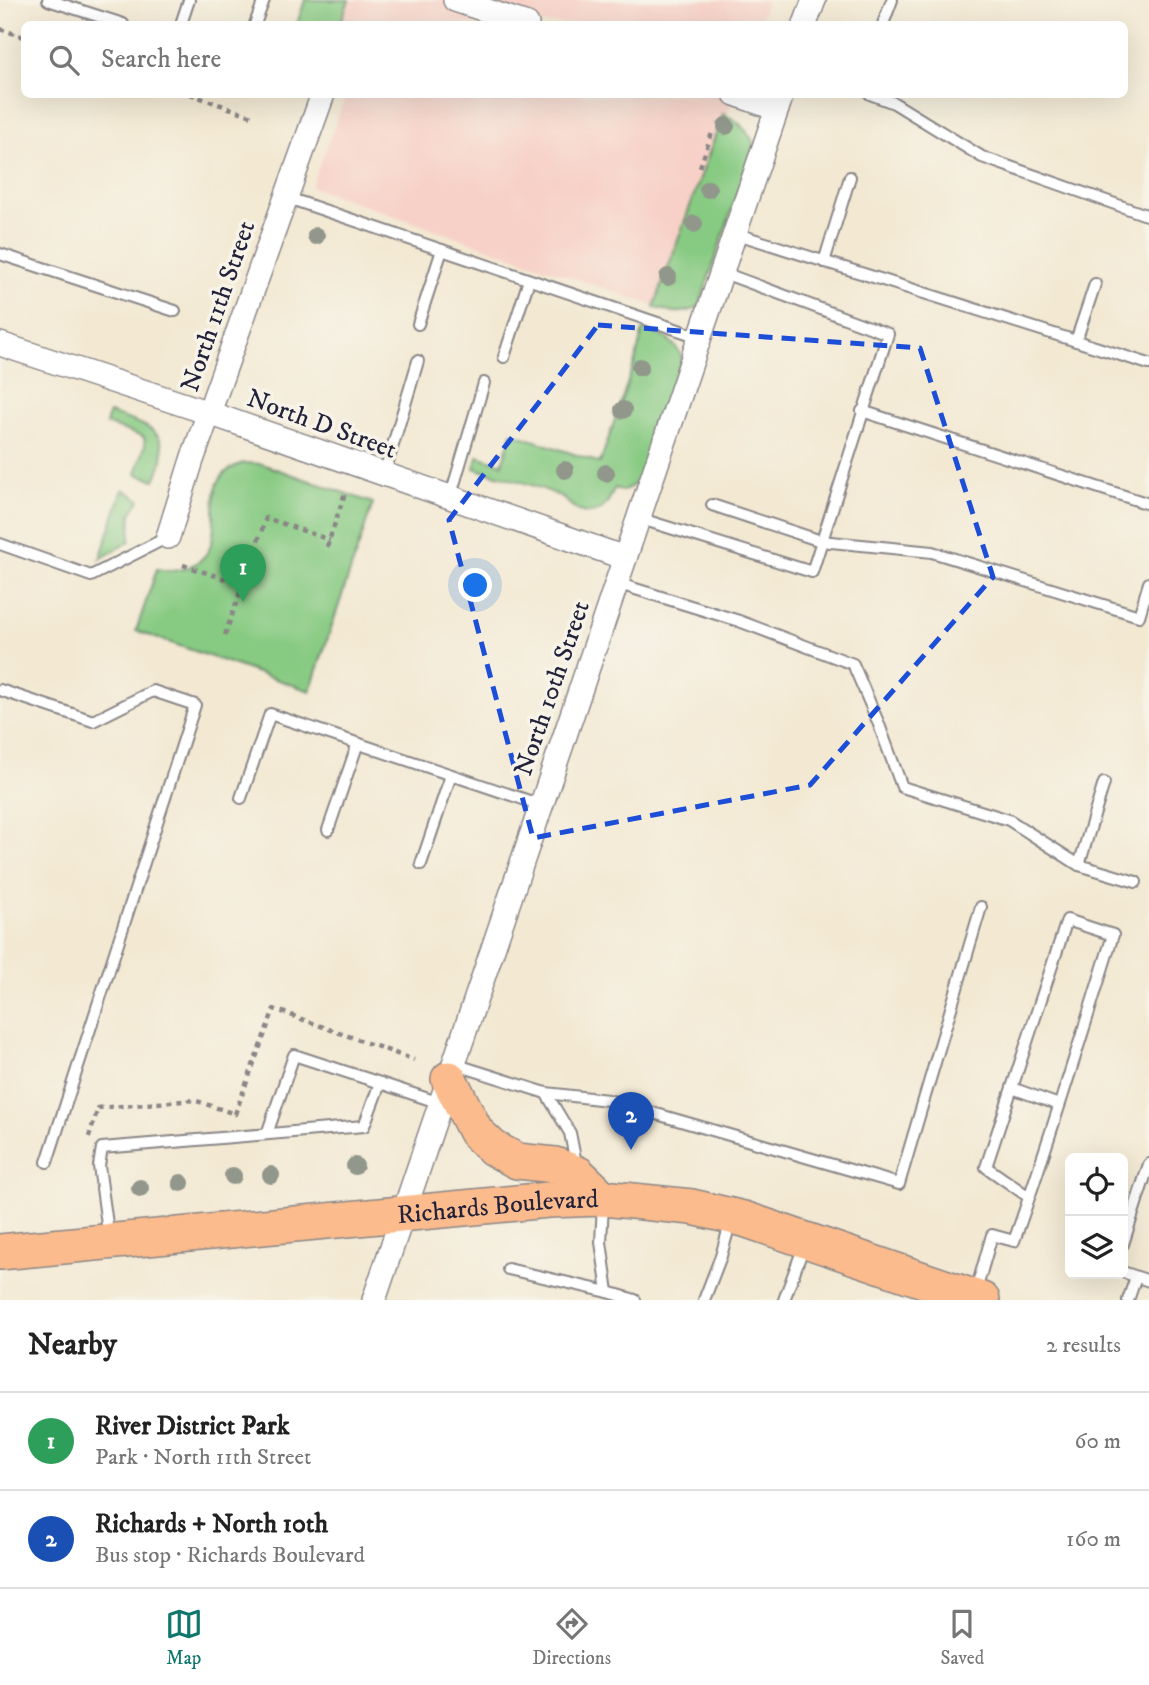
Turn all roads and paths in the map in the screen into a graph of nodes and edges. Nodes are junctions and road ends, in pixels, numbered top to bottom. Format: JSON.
{"nodes":[{"id":1,"x":48,"y":0,"type":"edge"},
{"id":2,"x":189,"y":0,"type":"edge"},
{"id":3,"x":264,"y":0,"type":"edge"},
{"id":4,"x":454,"y":0,"type":"edge"},
{"id":5,"x":814,"y":0,"type":"edge"},
{"id":6,"x":892,"y":0,"type":"edge"},
{"id":7,"x":113,"y":21,"type":"edge"},
{"id":8,"x":182,"y":21,"type":"edge"},
{"id":9,"x":256,"y":21,"type":"edge"},
{"id":10,"x":518,"y":21,"type":"edge"},
{"id":11,"x":806,"y":21,"type":"edge"},
{"id":12,"x":884,"y":21,"type":"edge"},
{"id":13,"x":0,"y":29,"type":"edge"},
{"id":14,"x":21,"y":36,"type":"edge"},
{"id":15,"x":201,"y":98,"type":"edge"},
{"id":16,"x":322,"y":98,"type":"edge"},
{"id":17,"x":756,"y":98,"type":"edge"},
{"id":18,"x":881,"y":98,"type":"edge"},
{"id":19,"x":779,"y":102,"type":"edge"},
{"id":20,"x":252,"y":116,"type":"dead end"},
{"id":21,"x":712,"y":133,"type":"dead end"},
{"id":22,"x":700,"y":167,"type":"dead end"},
{"id":23,"x":850,"y":177,"type":"dead end"},
{"id":24,"x":285,"y":197,"type":"junction"},
{"id":25,"x":1149,"y":216,"type":"edge"},
{"id":26,"x":734,"y":233,"type":"junction"},
{"id":27,"x":442,"y":250,"type":"junction"},
{"id":28,"x":0,"y":255,"type":"edge"},
{"id":29,"x":824,"y":261,"type":"junction"},
{"id":30,"x":721,"y":272,"type":"junction"},
{"id":31,"x":529,"y":280,"type":"junction"},
{"id":32,"x":1095,"y":285,"type":"dead end"},
{"id":33,"x":176,"y":311,"type":"dead end"},
{"id":34,"x":418,"y":324,"type":"dead end"},
{"id":35,"x":699,"y":337,"type":"junction"},
{"id":36,"x":1076,"y":341,"type":"junction"},
{"id":37,"x":0,"y":344,"type":"edge"},
{"id":38,"x":505,"y":357,"type":"dead end"},
{"id":39,"x":418,"y":361,"type":"dead end"},
{"id":40,"x":1148,"y":361,"type":"edge"},
{"id":41,"x":484,"y":383,"type":"dead end"},
{"id":42,"x":862,"y":411,"type":"junction"},
{"id":43,"x":209,"y":413,"type":"junction"},
{"id":44,"x":384,"y":475,"type":"junction"},
{"id":45,"x":346,"y":490,"type":"dead end"},
{"id":46,"x":450,"y":498,"type":"junction"},
{"id":47,"x":1149,"y":504,"type":"edge"},
{"id":48,"x":712,"y":505,"type":"dead end"},
{"id":49,"x":638,"y":518,"type":"junction"},
{"id":50,"x":168,"y":537,"type":"joint"},
{"id":51,"x":330,"y":540,"type":"junction"},
{"id":52,"x":821,"y":541,"type":"junction"},
{"id":53,"x":0,"y":544,"type":"edge"},
{"id":54,"x":327,"y":547,"type":"dead end"},
{"id":55,"x":625,"y":558,"type":"junction"},
{"id":56,"x":183,"y":565,"type":"dead end"},
{"id":57,"x":616,"y":583,"type":"junction"},
{"id":58,"x":1149,"y":583,"type":"edge"},
{"id":59,"x":243,"y":585,"type":"junction"},
{"id":60,"x":225,"y":635,"type":"dead end"},
{"id":61,"x":0,"y":690,"type":"edge"},
{"id":62,"x":358,"y":743,"type":"junction"},
{"id":63,"x":451,"y":775,"type":"junction"},
{"id":64,"x":1104,"y":783,"type":"dead end"},
{"id":65,"x":241,"y":798,"type":"dead end"},
{"id":66,"x":541,"y":805,"type":"junction"},
{"id":67,"x":328,"y":831,"type":"dead end"},
{"id":68,"x":421,"y":864,"type":"dead end"},
{"id":69,"x":1079,"y":865,"type":"junction"},
{"id":70,"x":1136,"y":882,"type":"dead end"},
{"id":71,"x":981,"y":906,"type":"dead end"},
{"id":72,"x":414,"y":1060,"type":"dead end"},
{"id":73,"x":448,"y":1082,"type":"junction"},
{"id":74,"x":380,"y":1083,"type":"junction"},
{"id":75,"x":1012,"y":1088,"type":"junction"},
{"id":76,"x":546,"y":1093,"type":"junction"},
{"id":77,"x":1059,"y":1105,"type":"junction"},
{"id":78,"x":267,"y":1134,"type":"junction"},
{"id":79,"x":87,"y":1142,"type":"dead end"},
{"id":80,"x":47,"y":1162,"type":"dead end"},
{"id":81,"x":1149,"y":1164,"type":"edge"},
{"id":82,"x":590,"y":1186,"type":"junction"},
{"id":83,"x":1029,"y":1197,"type":"junction"},
{"id":84,"x":403,"y":1214,"type":"junction"},
{"id":85,"x":732,"y":1217,"type":"junction"},
{"id":86,"x":1128,"y":1229,"type":"edge"},
{"id":87,"x":806,"y":1240,"type":"junction"},
{"id":88,"x":109,"y":1242,"type":"junction"},
{"id":89,"x":0,"y":1252,"type":"edge"},
{"id":90,"x":508,"y":1269,"type":"dead end"},
{"id":91,"x":1128,"y":1274,"type":"edge"},
{"id":92,"x":1136,"y":1277,"type":"junction"},
{"id":93,"x":1149,"y":1281,"type":"edge"},
{"id":94,"x":608,"y":1292,"type":"junction"},
{"id":95,"x":978,"y":1299,"type":"edge"},
{"id":96,"x":374,"y":1300,"type":"edge"},
{"id":97,"x":635,"y":1300,"type":"edge"},
{"id":98,"x":704,"y":1300,"type":"edge"},
{"id":99,"x":784,"y":1300,"type":"edge"},
{"id":100,"x":1128,"y":1300,"type":"edge"}],
"edges":[{"from":1,"to":7,"type":"lane"},
{"from":2,"to":8,"type":"lane"},
{"from":3,"to":9,"type":"lane"},
{"from":4,"to":10,"type":"street"},
{"from":5,"to":11,"type":"street"},
{"from":6,"to":12,"type":"lane"},
{"from":13,"to":14,"type":"path"},
{"from":15,"to":20,"type":"path"},
{"from":16,"to":24,"type":"street","name":"North 11th Street"},
{"from":17,"to":19,"type":"street"},
{"from":18,"to":25,"type":"lane"},
{"from":19,"to":26,"type":"street","name":"North 10th Street"},
{"from":21,"to":22,"type":"path"},
{"from":23,"to":29,"type":"lane"},
{"from":24,"to":27,"type":"lane"},
{"from":24,"to":43,"type":"street","name":"North 11th Street"},
{"from":26,"to":29,"type":"lane"},
{"from":26,"to":30,"type":"street","name":"North 10th Street"},
{"from":27,"to":31,"type":"lane"},
{"from":27,"to":34,"type":"lane"},
{"from":28,"to":33,"type":"lane"},
{"from":29,"to":36,"type":"lane"},
{"from":30,"to":35,"type":"street","name":"North 10th Street"},
{"from":30,"to":42,"type":"lane"},
{"from":31,"to":35,"type":"lane"},
{"from":31,"to":38,"type":"lane"},
{"from":32,"to":36,"type":"lane"},
{"from":35,"to":49,"type":"street","name":"North 10th Street"},
{"from":36,"to":40,"type":"lane"},
{"from":37,"to":43,"type":"street","name":"North D Street"},
{"from":39,"to":44,"type":"lane"},
{"from":41,"to":46,"type":"lane"},
{"from":42,"to":47,"type":"lane"},
{"from":42,"to":52,"type":"lane"},
{"from":43,"to":44,"type":"street","name":"North D Street"},
{"from":43,"to":50,"type":"street","name":"North 11th Street"},
{"from":44,"to":46,"type":"street","name":"North D Street"},
{"from":45,"to":51,"type":"path"},
{"from":46,"to":55,"type":"street","name":"North D Street"},
{"from":48,"to":52,"type":"lane"},
{"from":49,"to":52,"type":"lane"},
{"from":49,"to":55,"type":"street","name":"North 10th Street"},
{"from":50,"to":53,"type":"lane"},
{"from":51,"to":54,"type":"path"},
{"from":51,"to":59,"type":"path"},
{"from":52,"to":58,"type":"lane"},
{"from":55,"to":57,"type":"street","name":"North 10th Street"},
{"from":56,"to":59,"type":"path"},
{"from":57,"to":66,"type":"street","name":"North 10th Street"},
{"from":57,"to":69,"type":"lane"},
{"from":59,"to":60,"type":"path"},
{"from":61,"to":80,"type":"lane"},
{"from":62,"to":63,"type":"lane"},
{"from":62,"to":65,"type":"lane"},
{"from":62,"to":67,"type":"lane"},
{"from":63,"to":66,"type":"lane"},
{"from":63,"to":68,"type":"lane"},
{"from":64,"to":69,"type":"lane"},
{"from":66,"to":73,"type":"street","name":"North 10th Street"},
{"from":69,"to":70,"type":"lane"},
{"from":71,"to":76,"type":"lane"},
{"from":72,"to":79,"type":"path"},
{"from":73,"to":74,"type":"lane"},
{"from":73,"to":76,"type":"lane"},
{"from":73,"to":82,"type":"main road"},
{"from":73,"to":84,"type":"street","name":"North 10th Street"},
{"from":74,"to":78,"type":"lane"},
{"from":74,"to":78,"type":"lane"},
{"from":75,"to":77,"type":"lane"},
{"from":75,"to":77,"type":"lane"},
{"from":75,"to":83,"type":"lane"},
{"from":76,"to":82,"type":"lane"},
{"from":77,"to":83,"type":"lane"},
{"from":78,"to":88,"type":"lane"},
{"from":81,"to":86,"type":"lane"},
{"from":82,"to":84,"type":"main road","name":"Richards Boulevard"},
{"from":82,"to":85,"type":"main road","name":"Richards Boulevard"},
{"from":82,"to":94,"type":"lane"},
{"from":83,"to":95,"type":"lane"},
{"from":84,"to":88,"type":"main road","name":"Richards Boulevard"},
{"from":84,"to":96,"type":"street","name":"North 10th Street"},
{"from":85,"to":87,"type":"main road","name":"Richards Boulevard"},
{"from":85,"to":98,"type":"lane"},
{"from":87,"to":95,"type":"main road","name":"Richards Boulevard"},
{"from":87,"to":99,"type":"lane"},
{"from":88,"to":89,"type":"main road","name":"Richards Boulevard"},
{"from":90,"to":94,"type":"lane"},
{"from":91,"to":92,"type":"lane"},
{"from":92,"to":93,"type":"lane"},
{"from":92,"to":100,"type":"lane"},
{"from":94,"to":97,"type":"lane"}]}
